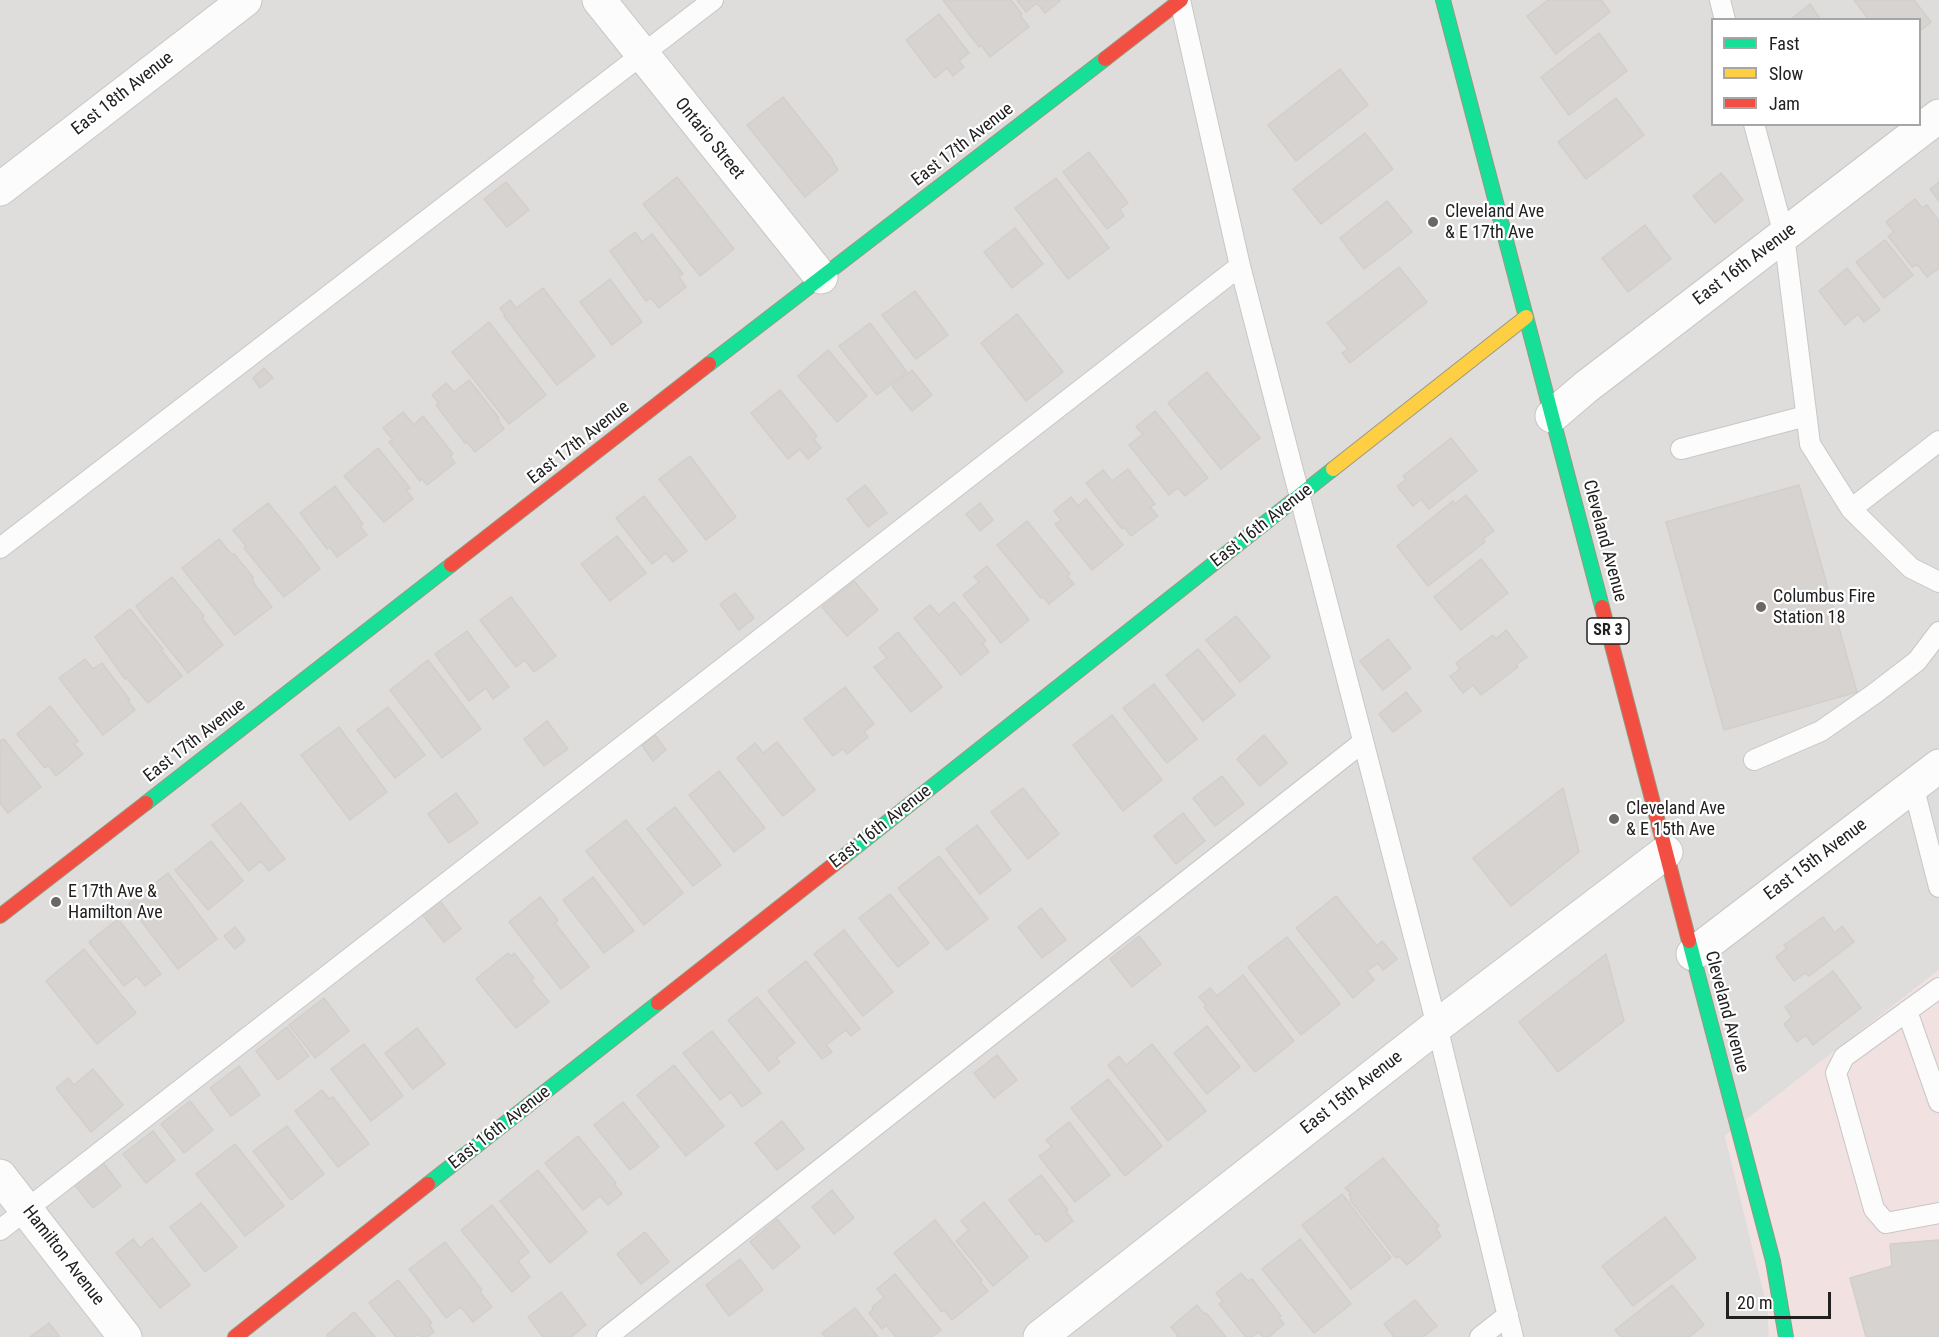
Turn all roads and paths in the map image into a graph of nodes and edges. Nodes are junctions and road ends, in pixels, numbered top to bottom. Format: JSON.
{"nodes":[{"id":1,"x":245,"y":0,"type":"edge"},
{"id":2,"x":599,"y":0,"type":"edge"},
{"id":3,"x":713,"y":0,"type":"edge"},
{"id":4,"x":1180,"y":0,"type":"edge"},
{"id":5,"x":1443,"y":0,"type":"edge"},
{"id":6,"x":1720,"y":0,"type":"edge"},
{"id":7,"x":1724,"y":18,"type":"edge"},
{"id":8,"x":642,"y":55,"type":"junction"},
{"id":9,"x":1939,"y":116,"type":"edge"},
{"id":10,"x":1755,"y":126,"type":"edge"},
{"id":11,"x":0,"y":189,"type":"edge"},
{"id":12,"x":1784,"y":235,"type":"junction"},
{"id":13,"x":1240,"y":266,"type":"junction"},
{"id":14,"x":821,"y":277,"type":"junction"},
{"id":15,"x":1526,"y":317,"type":"junction"},
{"id":16,"x":1552,"y":416,"type":"junction"},
{"id":17,"x":1806,"y":416,"type":"junction"},
{"id":18,"x":1939,"y":441,"type":"edge"},
{"id":19,"x":1681,"y":448,"type":"dead end"},
{"id":20,"x":1299,"y":496,"type":"junction"},
{"id":21,"x":1851,"y":509,"type":"junction"},
{"id":22,"x":0,"y":548,"type":"edge"},
{"id":23,"x":1939,"y":582,"type":"edge"},
{"id":24,"x":1939,"y":632,"type":"edge"},
{"id":25,"x":1363,"y":742,"type":"junction"},
{"id":26,"x":1754,"y":760,"type":"dead end"},
{"id":27,"x":1939,"y":766,"type":"edge"},
{"id":28,"x":1913,"y":785,"type":"junction"},
{"id":29,"x":1666,"y":852,"type":"junction"},
{"id":30,"x":1939,"y":887,"type":"edge"},
{"id":31,"x":0,"y":916,"type":"edge"},
{"id":32,"x":1693,"y":954,"type":"junction"},
{"id":33,"x":1939,"y":988,"type":"edge"},
{"id":34,"x":1907,"y":1011,"type":"junction"},
{"id":35,"x":1437,"y":1026,"type":"junction"},
{"id":36,"x":1939,"y":1102,"type":"edge"},
{"id":37,"x":0,"y":1176,"type":"edge"},
{"id":38,"x":26,"y":1210,"type":"junction"},
{"id":39,"x":1939,"y":1213,"type":"edge"},
{"id":40,"x":0,"y":1230,"type":"edge"},
{"id":41,"x":1508,"y":1315,"type":"junction"},
{"id":42,"x":125,"y":1337,"type":"edge"},
{"id":43,"x":236,"y":1337,"type":"edge"},
{"id":44,"x":607,"y":1337,"type":"edge"},
{"id":45,"x":1040,"y":1337,"type":"edge"},
{"id":46,"x":1480,"y":1337,"type":"edge"},
{"id":47,"x":1513,"y":1337,"type":"edge"},
{"id":48,"x":1786,"y":1337,"type":"edge"}],
"edges":[{"from":1,"to":11,"type":"street","name":"East 18th Avenue"},
{"from":2,"to":8,"type":"street","name":"Ontario Street"},
{"from":3,"to":8,"type":"lane"},
{"from":4,"to":13,"type":"lane"},
{"from":4,"to":14,"type":"street","name":"East 17th Avenue"},
{"from":5,"to":15,"type":"street","name":"Cleveland Avenue","number":"SR 3"},
{"from":6,"to":7,"type":"lane"},
{"from":8,"to":14,"type":"street","name":"Ontario Street"},
{"from":8,"to":22,"type":"lane"},
{"from":9,"to":12,"type":"street","name":"East 16th Avenue"},
{"from":10,"to":12,"type":"lane"},
{"from":12,"to":16,"type":"street","name":"East 16th Avenue"},
{"from":12,"to":17,"type":"lane"},
{"from":13,"to":20,"type":"lane"},
{"from":13,"to":38,"type":"lane"},
{"from":14,"to":31,"type":"street","name":"East 17th Avenue"},
{"from":15,"to":16,"type":"street","name":"Cleveland Avenue","number":"SR 3"},
{"from":15,"to":20,"type":"street","name":"East 16th Avenue"},
{"from":16,"to":29,"type":"street","name":"Cleveland Avenue","number":"SR 3"},
{"from":17,"to":19,"type":"lane"},
{"from":17,"to":21,"type":"lane"},
{"from":18,"to":21,"type":"lane"},
{"from":20,"to":25,"type":"lane"},
{"from":20,"to":43,"type":"street","name":"East 16th Avenue"},
{"from":21,"to":23,"type":"lane"},
{"from":24,"to":26,"type":"lane"},
{"from":25,"to":35,"type":"lane"},
{"from":25,"to":44,"type":"lane"},
{"from":27,"to":28,"type":"street","name":"East 15th Avenue"},
{"from":28,"to":30,"type":"lane"},
{"from":28,"to":32,"type":"street","name":"East 15th Avenue"},
{"from":29,"to":32,"type":"street","name":"Cleveland Avenue","number":"SR 3"},
{"from":29,"to":35,"type":"street","name":"East 15th Avenue"},
{"from":32,"to":48,"type":"street","name":"Cleveland Avenue","number":"SR 3"},
{"from":33,"to":34,"type":"lane"},
{"from":34,"to":36,"type":"lane"},
{"from":34,"to":39,"type":"lane"},
{"from":35,"to":41,"type":"lane"},
{"from":35,"to":45,"type":"street","name":"East 15th Avenue"},
{"from":37,"to":38,"type":"street","name":"Hamilton Avenue"},
{"from":38,"to":40,"type":"lane"},
{"from":38,"to":42,"type":"street","name":"Hamilton Avenue"},
{"from":41,"to":46,"type":"lane"},
{"from":41,"to":47,"type":"lane"}]}
